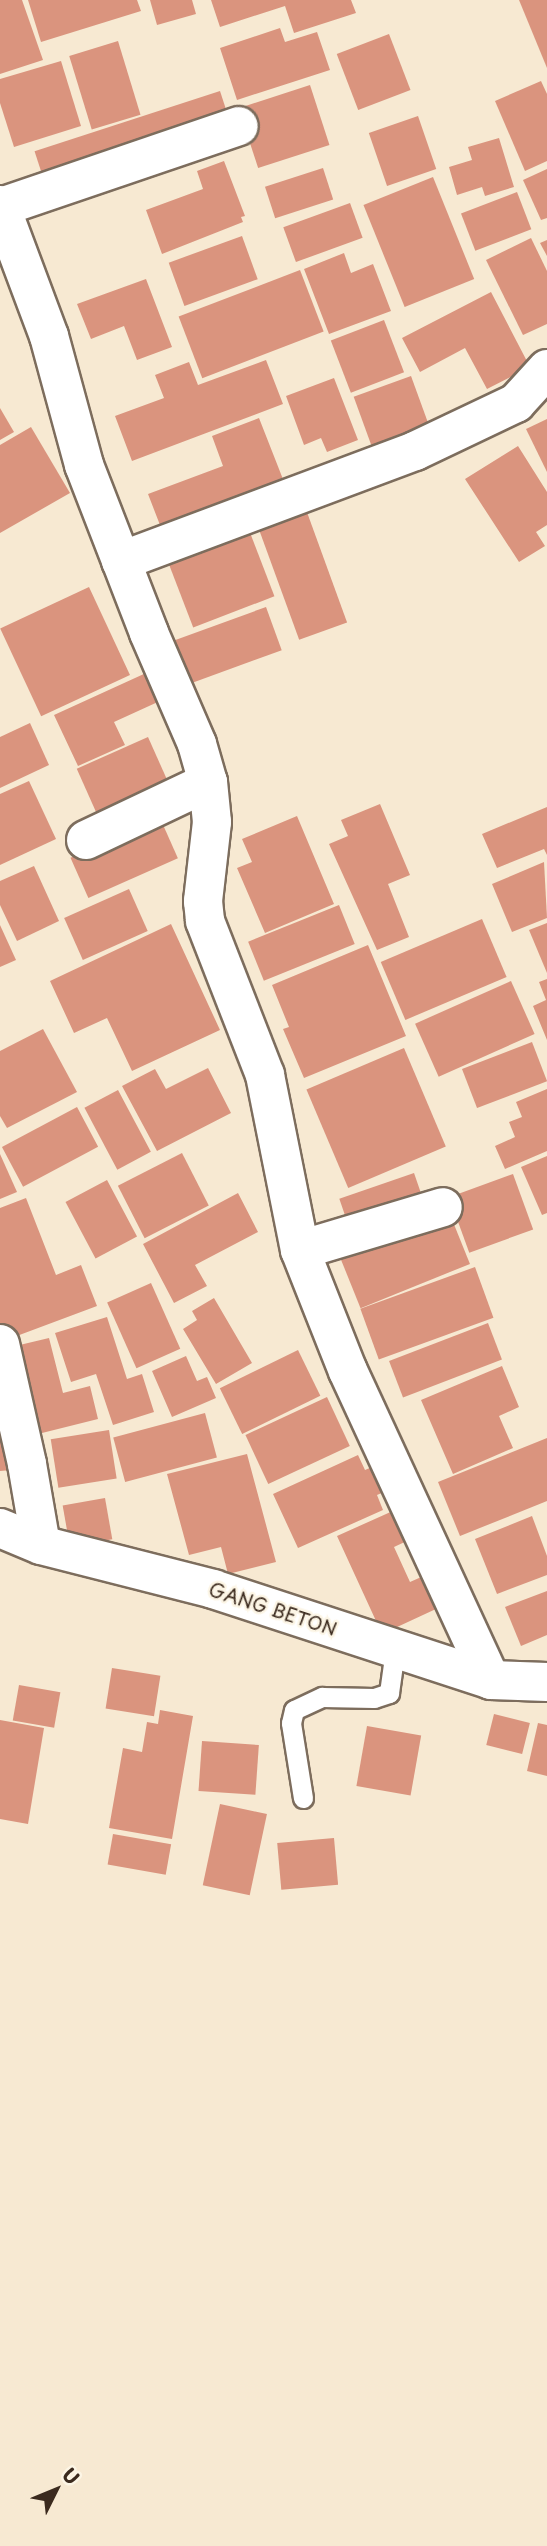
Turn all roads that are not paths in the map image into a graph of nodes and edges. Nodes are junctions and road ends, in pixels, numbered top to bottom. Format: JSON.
{"nodes":[{"id":1,"x":239,"y":126,"type":"dead end"},
{"id":2,"x":0,"y":206,"type":"edge"},
{"id":3,"x":547,"y":369,"type":"edge"},
{"id":4,"x":121,"y":561,"type":"junction"},
{"id":5,"x":208,"y":782,"type":"junction"},
{"id":6,"x":86,"y":841,"type":"dead end"},
{"id":7,"x":443,"y":1207,"type":"dead end"},
{"id":8,"x":300,"y":1250,"type":"junction"},
{"id":9,"x":0,"y":1344,"type":"edge"},
{"id":10,"x":0,"y":1528,"type":"edge"},
{"id":11,"x":41,"y":1545,"type":"junction"},
{"id":12,"x":395,"y":1658,"type":"junction"},
{"id":13,"x":491,"y":1680,"type":"junction"},
{"id":14,"x":547,"y":1682,"type":"edge"},
{"id":15,"x":303,"y":1798,"type":"dead end"}],
"edges":[{"from":1,"to":2,"type":"street"},
{"from":2,"to":4,"type":"street"},
{"from":3,"to":4,"type":"street"},
{"from":4,"to":5,"type":"street"},
{"from":5,"to":6,"type":"street"},
{"from":5,"to":8,"type":"street"},
{"from":7,"to":8,"type":"street"},
{"from":8,"to":13,"type":"street"},
{"from":9,"to":11,"type":"street"},
{"from":10,"to":11,"type":"street","name":"GANG BETON"},
{"from":11,"to":12,"type":"street","name":"GANG BETON"},
{"from":12,"to":13,"type":"street","name":"GANG BETON"},
{"from":12,"to":15,"type":"lane"},
{"from":13,"to":14,"type":"street","name":"GANG BETON"}]}
